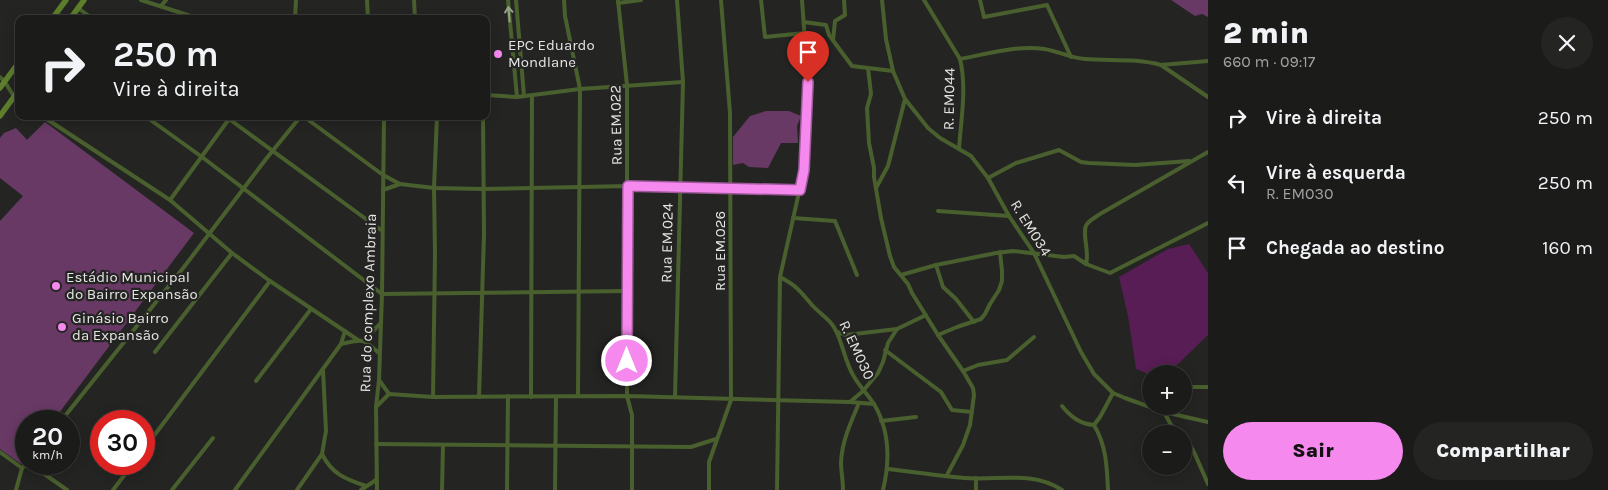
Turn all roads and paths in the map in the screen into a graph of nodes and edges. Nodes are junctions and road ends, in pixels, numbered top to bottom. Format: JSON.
{"nodes":[{"id":1,"x":66,"y":0,"type":"edge"},
{"id":2,"x":84,"y":0,"type":"edge"},
{"id":3,"x":141,"y":0,"type":"edge"},
{"id":4,"x":166,"y":0,"type":"edge"},
{"id":5,"x":296,"y":0,"type":"edge"},
{"id":6,"x":367,"y":0,"type":"edge"},
{"id":7,"x":414,"y":0,"type":"edge"},
{"id":8,"x":508,"y":0,"type":"edge"},
{"id":9,"x":516,"y":0,"type":"edge"},
{"id":10,"x":564,"y":0,"type":"edge"},
{"id":11,"x":641,"y":0,"type":"edge"},
{"id":12,"x":677,"y":0,"type":"edge"},
{"id":13,"x":721,"y":0,"type":"edge"},
{"id":14,"x":761,"y":0,"type":"edge"},
{"id":15,"x":802,"y":0,"type":"edge"},
{"id":16,"x":844,"y":0,"type":"edge"},
{"id":17,"x":882,"y":0,"type":"edge"},
{"id":18,"x":924,"y":0,"type":"edge"},
{"id":19,"x":980,"y":0,"type":"edge"},
{"id":20,"x":618,"y":2,"type":"edge"},
{"id":21,"x":161,"y":6,"type":"junction"},
{"id":22,"x":78,"y":8,"type":"junction"},
{"id":23,"x":55,"y":15,"type":"edge"},
{"id":24,"x":73,"y":15,"type":"edge"},
{"id":25,"x":88,"y":15,"type":"edge"},
{"id":26,"x":188,"y":15,"type":"edge"},
{"id":27,"x":295,"y":15,"type":"edge"},
{"id":28,"x":368,"y":15,"type":"edge"},
{"id":29,"x":416,"y":15,"type":"edge"},
{"id":30,"x":804,"y":22,"type":"junction"},
{"id":31,"x":805,"y":33,"type":"junction"},
{"id":32,"x":833,"y":40,"type":"junction"},
{"id":33,"x":1071,"y":57,"type":"junction"},
{"id":34,"x":960,"y":59,"type":"junction"},
{"id":35,"x":1208,"y":61,"type":"edge"},
{"id":36,"x":1161,"y":65,"type":"junction"},
{"id":37,"x":15,"y":66,"type":"edge"},
{"id":38,"x":868,"y":68,"type":"junction"},
{"id":39,"x":893,"y":71,"type":"junction"},
{"id":40,"x":2,"y":79,"type":"edge"},
{"id":41,"x":682,"y":82,"type":"junction"},
{"id":42,"x":627,"y":86,"type":"junction"},
{"id":43,"x":0,"y":88,"type":"edge"},
{"id":44,"x":580,"y":89,"type":"junction"},
{"id":45,"x":490,"y":95,"type":"edge"},
{"id":46,"x":532,"y":95,"type":"junction"},
{"id":47,"x":524,"y":96,"type":"junction"},
{"id":48,"x":517,"y":97,"type":"junction"},
{"id":49,"x":1208,"y":97,"type":"edge"},
{"id":50,"x":15,"y":98,"type":"edge"},
{"id":51,"x":905,"y":99,"type":"junction"},
{"id":52,"x":15,"y":100,"type":"edge"},
{"id":53,"x":0,"y":116,"type":"edge"},
{"id":54,"x":48,"y":120,"type":"edge"},
{"id":55,"x":151,"y":120,"type":"edge"},
{"id":56,"x":226,"y":120,"type":"edge"},
{"id":57,"x":230,"y":120,"type":"edge"},
{"id":58,"x":299,"y":120,"type":"edge"},
{"id":59,"x":307,"y":120,"type":"edge"},
{"id":60,"x":384,"y":120,"type":"edge"},
{"id":61,"x":437,"y":120,"type":"edge"},
{"id":62,"x":483,"y":120,"type":"edge"},
{"id":63,"x":959,"y":149,"type":"junction"},
{"id":64,"x":273,"y":150,"type":"junction"},
{"id":65,"x":1208,"y":152,"type":"edge"},
{"id":66,"x":202,"y":157,"type":"junction"},
{"id":67,"x":1191,"y":161,"type":"junction"},
{"id":68,"x":383,"y":175,"type":"junction"},
{"id":69,"x":874,"y":177,"type":"junction"},
{"id":70,"x":882,"y":178,"type":"junction"},
{"id":71,"x":988,"y":178,"type":"junction"},
{"id":72,"x":400,"y":184,"type":"junction"},
{"id":73,"x":628,"y":186,"type":"junction"},
{"id":74,"x":579,"y":187,"type":"junction"},
{"id":75,"x":434,"y":188,"type":"junction"},
{"id":76,"x":531,"y":188,"type":"junction"},
{"id":77,"x":680,"y":188,"type":"junction"},
{"id":78,"x":876,"y":188,"type":"junction"},
{"id":79,"x":243,"y":189,"type":"junction"},
{"id":80,"x":482,"y":189,"type":"junction"},
{"id":81,"x":383,"y":190,"type":"junction"},
{"id":82,"x":730,"y":190,"type":"junction"},
{"id":83,"x":800,"y":190,"type":"junction"},
{"id":84,"x":170,"y":200,"type":"junction"},
{"id":85,"x":938,"y":211,"type":"dead end"},
{"id":86,"x":1009,"y":216,"type":"junction"},
{"id":87,"x":793,"y":218,"type":"junction"},
{"id":88,"x":1208,"y":223,"type":"edge"},
{"id":89,"x":382,"y":230,"type":"junction"},
{"id":90,"x":210,"y":233,"type":"junction"},
{"id":91,"x":232,"y":252,"type":"junction"},
{"id":92,"x":1000,"y":252,"type":"junction"},
{"id":93,"x":1034,"y":253,"type":"junction"},
{"id":94,"x":1086,"y":264,"type":"junction"},
{"id":95,"x":936,"y":265,"type":"junction"},
{"id":96,"x":856,"y":275,"type":"dead end"},
{"id":97,"x":901,"y":275,"type":"junction"},
{"id":98,"x":780,"y":277,"type":"junction"},
{"id":99,"x":270,"y":281,"type":"junction"},
{"id":100,"x":627,"y":291,"type":"junction"},
{"id":101,"x":578,"y":292,"type":"junction"},
{"id":102,"x":483,"y":293,"type":"junction"},
{"id":103,"x":532,"y":293,"type":"junction"},
{"id":104,"x":382,"y":294,"type":"junction"},
{"id":105,"x":434,"y":294,"type":"junction"},
{"id":106,"x":311,"y":309,"type":"junction"},
{"id":107,"x":926,"y":316,"type":"junction"},
{"id":108,"x":974,"y":322,"type":"junction"},
{"id":109,"x":380,"y":323,"type":"junction"},
{"id":110,"x":896,"y":329,"type":"junction"},
{"id":111,"x":345,"y":331,"type":"junction"},
{"id":112,"x":837,"y":332,"type":"junction"},
{"id":113,"x":938,"y":335,"type":"junction"},
{"id":114,"x":1034,"y":336,"type":"dead end"},
{"id":115,"x":358,"y":340,"type":"junction"},
{"id":116,"x":364,"y":340,"type":"junction"},
{"id":117,"x":341,"y":344,"type":"junction"},
{"id":118,"x":885,"y":350,"type":"junction"},
{"id":119,"x":155,"y":352,"type":"dead end"},
{"id":120,"x":379,"y":354,"type":"junction"},
{"id":121,"x":323,"y":370,"type":"junction"},
{"id":122,"x":963,"y":370,"type":"junction"},
{"id":123,"x":379,"y":380,"type":"junction"},
{"id":124,"x":256,"y":381,"type":"dead end"},
{"id":125,"x":1192,"y":387,"type":"edge"},
{"id":126,"x":1208,"y":387,"type":"edge"},
{"id":127,"x":863,"y":391,"type":"junction"},
{"id":128,"x":1113,"y":393,"type":"junction"},
{"id":129,"x":389,"y":394,"type":"junction"},
{"id":130,"x":508,"y":396,"type":"junction"},
{"id":131,"x":556,"y":396,"type":"junction"},
{"id":132,"x":578,"y":396,"type":"junction"},
{"id":133,"x":627,"y":396,"type":"junction"},
{"id":134,"x":432,"y":397,"type":"junction"},
{"id":135,"x":479,"y":397,"type":"junction"},
{"id":136,"x":532,"y":397,"type":"junction"},
{"id":137,"x":675,"y":397,"type":"junction"},
{"id":138,"x":731,"y":400,"type":"junction"},
{"id":139,"x":777,"y":400,"type":"junction"},
{"id":140,"x":850,"y":402,"type":"junction"},
{"id":141,"x":859,"y":404,"type":"junction"},
{"id":142,"x":874,"y":404,"type":"junction"},
{"id":143,"x":1142,"y":404,"type":"edge"},
{"id":144,"x":1062,"y":406,"type":"dead end"},
{"id":145,"x":376,"y":407,"type":"junction"},
{"id":146,"x":70,"y":410,"type":"edge"},
{"id":147,"x":972,"y":412,"type":"junction"},
{"id":148,"x":1177,"y":415,"type":"edge"},
{"id":149,"x":916,"y":417,"type":"dead end"},
{"id":150,"x":881,"y":421,"type":"junction"},
{"id":151,"x":1208,"y":422,"type":"edge"},
{"id":152,"x":1094,"y":424,"type":"junction"},
{"id":153,"x":155,"y":434,"type":"edge"},
{"id":154,"x":213,"y":438,"type":"dead end"},
{"id":155,"x":716,"y":439,"type":"junction"},
{"id":156,"x":376,"y":444,"type":"junction"},
{"id":157,"x":442,"y":445,"type":"junction"},
{"id":158,"x":507,"y":446,"type":"junction"},
{"id":159,"x":556,"y":446,"type":"junction"},
{"id":160,"x":632,"y":448,"type":"junction"},
{"id":161,"x":1192,"y":449,"type":"edge"},
{"id":162,"x":0,"y":452,"type":"edge"},
{"id":163,"x":322,"y":454,"type":"junction"},
{"id":164,"x":15,"y":463,"type":"edge"},
{"id":165,"x":888,"y":469,"type":"junction"},
{"id":166,"x":20,"y":475,"type":"edge"},
{"id":167,"x":45,"y":475,"type":"edge"},
{"id":168,"x":125,"y":475,"type":"edge"},
{"id":169,"x":947,"y":475,"type":"junction"},
{"id":170,"x":976,"y":478,"type":"junction"},
{"id":171,"x":376,"y":480,"type":"junction"},
{"id":172,"x":1208,"y":484,"type":"edge"},
{"id":173,"x":366,"y":486,"type":"junction"},
{"id":174,"x":16,"y":490,"type":"edge"},
{"id":175,"x":67,"y":490,"type":"edge"},
{"id":176,"x":113,"y":490,"type":"edge"},
{"id":177,"x":172,"y":490,"type":"edge"},
{"id":178,"x":235,"y":490,"type":"edge"},
{"id":179,"x":297,"y":490,"type":"edge"},
{"id":180,"x":361,"y":490,"type":"edge"},
{"id":181,"x":377,"y":490,"type":"edge"},
{"id":182,"x":442,"y":490,"type":"edge"},
{"id":183,"x":507,"y":490,"type":"edge"},
{"id":184,"x":555,"y":490,"type":"edge"},
{"id":185,"x":632,"y":490,"type":"edge"},
{"id":186,"x":708,"y":490,"type":"edge"},
{"id":187,"x":777,"y":490,"type":"edge"},
{"id":188,"x":843,"y":490,"type":"edge"},
{"id":189,"x":883,"y":490,"type":"edge"},
{"id":190,"x":976,"y":490,"type":"edge"},
{"id":191,"x":1062,"y":490,"type":"edge"},
{"id":192,"x":1108,"y":490,"type":"edge"}],
"edges":[{"from":1,"to":23,"type":"street"},
{"from":2,"to":22,"type":"street"},
{"from":3,"to":21,"type":"street"},
{"from":4,"to":21,"type":"street"},
{"from":5,"to":27,"type":"street"},
{"from":6,"to":28,"type":"street"},
{"from":7,"to":29,"type":"street"},
{"from":48,"to":8,"type":"street","one_way":true},
{"from":9,"to":47,"type":"street"},
{"from":10,"to":44,"type":"street"},
{"from":11,"to":20,"type":"street"},
{"from":12,"to":41,"type":"street","name":"Rua EM.024"},
{"from":13,"to":82,"type":"street","name":"Rua EM.026"},
{"from":14,"to":31,"type":"street"},
{"from":15,"to":30,"type":"street"},
{"from":16,"to":32,"type":"street"},
{"from":17,"to":39,"type":"street","name":"R. EM034"},
{"from":18,"to":34,"type":"street","name":"R. EM044"},
{"from":19,"to":33,"type":"street"},
{"from":20,"to":42,"type":"street","name":"Rua EM.022"},
{"from":21,"to":26,"type":"street"},
{"from":22,"to":24,"type":"street"},
{"from":22,"to":25,"type":"street"},
{"from":30,"to":31,"type":"street"},
{"from":30,"to":32,"type":"street"},
{"from":31,"to":83,"type":"street"},
{"from":32,"to":38,"type":"street"},
{"from":33,"to":34,"type":"street"},
{"from":33,"to":36,"type":"street"},
{"from":34,"to":63,"type":"street","name":"R. EM044"},
{"from":35,"to":36,"type":"street"},
{"from":36,"to":49,"type":"street"},
{"from":37,"to":40,"type":"street"},
{"from":38,"to":39,"type":"street"},
{"from":38,"to":69,"type":"street"},
{"from":39,"to":51,"type":"street","name":"R. EM034"},
{"from":40,"to":43,"type":"street"},
{"from":40,"to":50,"type":"street"},
{"from":41,"to":42,"type":"street"},
{"from":41,"to":77,"type":"street","name":"Rua EM.024"},
{"from":42,"to":44,"type":"street"},
{"from":42,"to":73,"type":"street","name":"Rua EM.022"},
{"from":44,"to":46,"type":"street"},
{"from":44,"to":74,"type":"street"},
{"from":45,"to":48,"type":"street"},
{"from":46,"to":47,"type":"street"},
{"from":46,"to":76,"type":"street"},
{"from":47,"to":48,"type":"street"},
{"from":51,"to":63,"type":"street","name":"R. EM034"},
{"from":51,"to":70,"type":"street"},
{"from":52,"to":53,"type":"street"},
{"from":54,"to":84,"type":"street"},
{"from":55,"to":66,"type":"street"},
{"from":56,"to":66,"type":"street"},
{"from":57,"to":64,"type":"street"},
{"from":58,"to":64,"type":"street"},
{"from":59,"to":68,"type":"street"},
{"from":60,"to":68,"type":"street","name":"Rua do complexo Ambraia"},
{"from":61,"to":75,"type":"street"},
{"from":62,"to":80,"type":"street"},
{"from":63,"to":71,"type":"street","name":"R. EM034"},
{"from":64,"to":79,"type":"street"},
{"from":64,"to":89,"type":"street"},
{"from":65,"to":67,"type":"street"},
{"from":66,"to":79,"type":"street"},
{"from":66,"to":84,"type":"street"},
{"from":67,"to":71,"type":"street"},
{"from":67,"to":94,"type":"street"},
{"from":68,"to":72,"type":"street"},
{"from":68,"to":81,"type":"street","name":"Rua do complexo Ambraia"},
{"from":69,"to":70,"type":"street"},
{"from":69,"to":78,"type":"street"},
{"from":70,"to":78,"type":"street"},
{"from":71,"to":86,"type":"street","name":"R. EM034"},
{"from":72,"to":75,"type":"street"},
{"from":72,"to":81,"type":"street"},
{"from":73,"to":74,"type":"street"},
{"from":73,"to":77,"type":"street"},
{"from":73,"to":100,"type":"street","name":"Rua EM.022"},
{"from":74,"to":76,"type":"street"},
{"from":74,"to":101,"type":"street"},
{"from":75,"to":80,"type":"street"},
{"from":75,"to":105,"type":"street"},
{"from":76,"to":80,"type":"street"},
{"from":76,"to":103,"type":"street"},
{"from":77,"to":82,"type":"street"},
{"from":77,"to":137,"type":"street","name":"Rua EM.024"},
{"from":78,"to":97,"type":"street"},
{"from":79,"to":90,"type":"street"},
{"from":79,"to":104,"type":"street"},
{"from":80,"to":102,"type":"street"},
{"from":81,"to":89,"type":"street","name":"Rua do complexo Ambraia"},
{"from":82,"to":83,"type":"street"},
{"from":82,"to":138,"type":"street","name":"Rua EM.026"},
{"from":83,"to":87,"type":"street"},
{"from":84,"to":90,"type":"street"},
{"from":85,"to":86,"type":"street"},
{"from":86,"to":93,"type":"street","name":"R. EM034"},
{"from":87,"to":96,"type":"street"},
{"from":87,"to":98,"type":"street"},
{"from":88,"to":94,"type":"street"},
{"from":89,"to":104,"type":"street","name":"Rua do complexo Ambraia"},
{"from":90,"to":91,"type":"street"},
{"from":90,"to":146,"type":"street"},
{"from":91,"to":99,"type":"street"},
{"from":91,"to":119,"type":"street"},
{"from":92,"to":93,"type":"street"},
{"from":92,"to":95,"type":"street"},
{"from":92,"to":108,"type":"street"},
{"from":93,"to":94,"type":"street"},
{"from":93,"to":128,"type":"street","name":"R. EM034"},
{"from":95,"to":97,"type":"street"},
{"from":95,"to":108,"type":"street"},
{"from":97,"to":107,"type":"street"},
{"from":98,"to":112,"type":"street","name":"R. EM030"},
{"from":98,"to":139,"type":"street"},
{"from":99,"to":106,"type":"street"},
{"from":99,"to":153,"type":"street"},
{"from":100,"to":101,"type":"street"},
{"from":100,"to":133,"type":"street","name":"Rua EM.022"},
{"from":101,"to":103,"type":"street"},
{"from":101,"to":132,"type":"street"},
{"from":102,"to":103,"type":"street"},
{"from":102,"to":105,"type":"street"},
{"from":102,"to":135,"type":"street"},
{"from":103,"to":136,"type":"street"},
{"from":104,"to":105,"type":"street"},
{"from":104,"to":109,"type":"street","name":"Rua do complexo Ambraia"},
{"from":105,"to":134,"type":"street"},
{"from":106,"to":111,"type":"street"},
{"from":106,"to":124,"type":"street"},
{"from":107,"to":110,"type":"street"},
{"from":107,"to":113,"type":"street"},
{"from":108,"to":113,"type":"street"},
{"from":109,"to":116,"type":"street"},
{"from":109,"to":120,"type":"street","name":"Rua do complexo Ambraia"},
{"from":110,"to":112,"type":"street"},
{"from":110,"to":118,"type":"street"},
{"from":111,"to":115,"type":"street"},
{"from":111,"to":117,"type":"street"},
{"from":112,"to":127,"type":"street","name":"R. EM030"},
{"from":113,"to":122,"type":"street"},
{"from":114,"to":122,"type":"street"},
{"from":115,"to":116,"type":"street"},
{"from":115,"to":117,"type":"street"},
{"from":116,"to":120,"type":"street"},
{"from":117,"to":121,"type":"street"},
{"from":118,"to":127,"type":"street"},
{"from":118,"to":147,"type":"street"},
{"from":120,"to":123,"type":"street","name":"Rua do complexo Ambraia"},
{"from":121,"to":163,"type":"street"},
{"from":121,"to":178,"type":"street"},
{"from":122,"to":147,"type":"street"},
{"from":123,"to":129,"type":"street"},
{"from":123,"to":145,"type":"street","name":"Rua do complexo Ambraia"},
{"from":125,"to":126,"type":"street"},
{"from":127,"to":140,"type":"street"},
{"from":127,"to":142,"type":"street","name":"R. EM030"},
{"from":128,"to":143,"type":"street","name":"R. EM034"},
{"from":128,"to":152,"type":"street"},
{"from":129,"to":134,"type":"street"},
{"from":129,"to":145,"type":"street"},
{"from":130,"to":135,"type":"street"},
{"from":130,"to":136,"type":"street"},
{"from":130,"to":158,"type":"street"},
{"from":131,"to":132,"type":"street"},
{"from":131,"to":136,"type":"street"},
{"from":131,"to":159,"type":"street"},
{"from":132,"to":133,"type":"street"},
{"from":133,"to":137,"type":"street"},
{"from":133,"to":160,"type":"street","name":"Rua EM.022"},
{"from":134,"to":135,"type":"street"},
{"from":137,"to":138,"type":"street"},
{"from":138,"to":139,"type":"street"},
{"from":138,"to":155,"type":"street","name":"Rua EM.026"},
{"from":139,"to":140,"type":"street"},
{"from":139,"to":187,"type":"street"},
{"from":140,"to":141,"type":"street"},
{"from":141,"to":142,"type":"street"},
{"from":141,"to":188,"type":"street"},
{"from":142,"to":150,"type":"street","name":"R. EM030"},
{"from":144,"to":152,"type":"street"},
{"from":145,"to":156,"type":"street","name":"Rua do complexo Ambraia"},
{"from":147,"to":169,"type":"street"},
{"from":148,"to":151,"type":"street","name":"R. EM034"},
{"from":149,"to":150,"type":"street"},
{"from":150,"to":165,"type":"street","name":"R. EM030"},
{"from":152,"to":192,"type":"street"},
{"from":154,"to":177,"type":"street"},
{"from":155,"to":160,"type":"street"},
{"from":155,"to":186,"type":"street","name":"Rua EM.026"},
{"from":156,"to":157,"type":"street"},
{"from":156,"to":171,"type":"street","name":"Rua do complexo Ambraia"},
{"from":157,"to":158,"type":"street"},
{"from":157,"to":182,"type":"street"},
{"from":158,"to":159,"type":"street"},
{"from":158,"to":183,"type":"street"},
{"from":159,"to":160,"type":"street"},
{"from":159,"to":184,"type":"street"},
{"from":160,"to":185,"type":"street","name":"Rua EM.022"},
{"from":161,"to":172,"type":"street"},
{"from":162,"to":164,"type":"street"},
{"from":163,"to":173,"type":"street"},
{"from":163,"to":179,"type":"street"},
{"from":165,"to":169,"type":"street"},
{"from":165,"to":189,"type":"street","name":"R. EM030"},
{"from":166,"to":174,"type":"street"},
{"from":167,"to":175,"type":"street"},
{"from":168,"to":176,"type":"street"},
{"from":169,"to":170,"type":"street"},
{"from":170,"to":190,"type":"street"},
{"from":170,"to":191,"type":"street"},
{"from":171,"to":173,"type":"street"},
{"from":171,"to":181,"type":"street","name":"Rua do complexo Ambraia"},
{"from":173,"to":180,"type":"street"}]}
